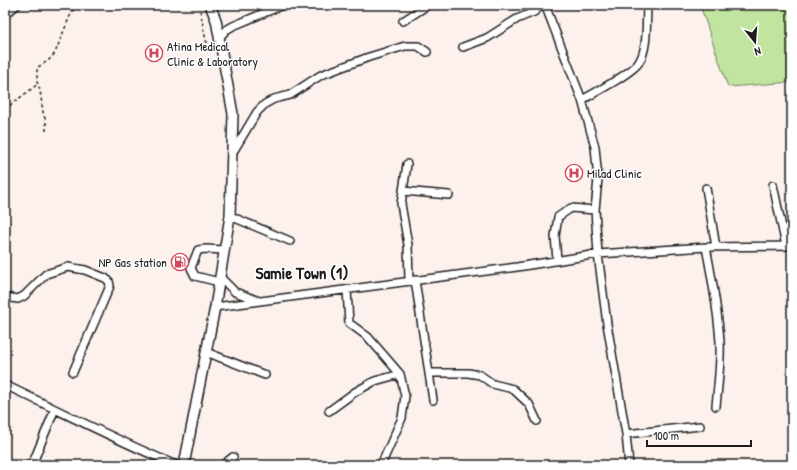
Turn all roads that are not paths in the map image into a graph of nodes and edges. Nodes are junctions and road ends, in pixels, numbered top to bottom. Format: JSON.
{"nodes":[{"id":1,"x":17,"y":5,"type":"edge"},
{"id":2,"x":210,"y":5,"type":"edge"},
{"id":3,"x":283,"y":5,"type":"edge"},
{"id":4,"x":428,"y":5,"type":"edge"},
{"id":5,"x":543,"y":5,"type":"edge"},
{"id":6,"x":647,"y":7,"type":"dead end"},
{"id":7,"x":5,"y":14,"type":"edge"},
{"id":8,"x":403,"y":21,"type":"dead end"},
{"id":9,"x":219,"y":38,"type":"junction"},
{"id":10,"x":463,"y":47,"type":"dead end"},
{"id":11,"x":427,"y":52,"type":"dead end"},
{"id":12,"x":582,"y":100,"type":"junction"},
{"id":13,"x":233,"y":152,"type":"junction"},
{"id":14,"x":408,"y":164,"type":"dead end"},
{"id":15,"x":773,"y":185,"type":"dead end"},
{"id":16,"x":706,"y":188,"type":"dead end"},
{"id":17,"x":403,"y":191,"type":"junction"},
{"id":18,"x":449,"y":195,"type":"dead end"},
{"id":19,"x":596,"y":210,"type":"junction"},
{"id":20,"x":230,"y":216,"type":"junction"},
{"id":21,"x":290,"y":241,"type":"dead end"},
{"id":22,"x":789,"y":246,"type":"edge"},
{"id":23,"x":706,"y":247,"type":"junction"},
{"id":24,"x":716,"y":247,"type":"junction"},
{"id":25,"x":224,"y":250,"type":"junction"},
{"id":26,"x":598,"y":254,"type":"junction"},
{"id":27,"x":557,"y":260,"type":"junction"},
{"id":28,"x":219,"y":280,"type":"junction"},
{"id":29,"x":412,"y":280,"type":"junction"},
{"id":30,"x":347,"y":290,"type":"junction"},
{"id":31,"x":5,"y":297,"type":"edge"},
{"id":32,"x":259,"y":302,"type":"junction"},
{"id":33,"x":215,"y":307,"type":"junction"},
{"id":34,"x":206,"y":352,"type":"junction"},
{"id":35,"x":73,"y":372,"type":"dead end"},
{"id":36,"x":429,"y":373,"type":"junction"},
{"id":37,"x":400,"y":374,"type":"junction"},
{"id":38,"x":265,"y":376,"type":"dead end"},
{"id":39,"x":5,"y":385,"type":"edge"},
{"id":40,"x":433,"y":400,"type":"dead end"},
{"id":41,"x":716,"y":406,"type":"dead end"},
{"id":42,"x":55,"y":409,"type":"junction"},
{"id":43,"x":329,"y":411,"type":"dead end"},
{"id":44,"x":537,"y":421,"type":"dead end"},
{"id":45,"x":700,"y":426,"type":"dead end"},
{"id":46,"x":626,"y":434,"type":"junction"},
{"id":47,"x":233,"y":457,"type":"dead end"},
{"id":48,"x":29,"y":465,"type":"edge"},
{"id":49,"x":176,"y":465,"type":"edge"},
{"id":50,"x":184,"y":465,"type":"edge"},
{"id":51,"x":223,"y":465,"type":"edge"},
{"id":52,"x":381,"y":465,"type":"edge"},
{"id":53,"x":629,"y":465,"type":"edge"}],
"edges":[{"from":1,"to":7,"type":"street"},
{"from":2,"to":9,"type":"main road"},
{"from":3,"to":9,"type":"street"},
{"from":4,"to":8,"type":"street"},
{"from":5,"to":10,"type":"street"},
{"from":5,"to":12,"type":"street"},
{"from":6,"to":12,"type":"street"},
{"from":9,"to":13,"type":"main road"},
{"from":11,"to":13,"type":"street"},
{"from":12,"to":19,"type":"street"},
{"from":13,"to":20,"type":"main road"},
{"from":14,"to":17,"type":"street"},
{"from":15,"to":22,"type":"street"},
{"from":16,"to":24,"type":"street"},
{"from":17,"to":18,"type":"street"},
{"from":17,"to":29,"type":"street"},
{"from":19,"to":26,"type":"street"},
{"from":19,"to":27,"type":"street"},
{"from":20,"to":21,"type":"street"},
{"from":20,"to":25,"type":"main road"},
{"from":22,"to":24,"type":"street"},
{"from":23,"to":24,"type":"street"},
{"from":23,"to":26,"type":"street"},
{"from":23,"to":41,"type":"street"},
{"from":25,"to":28,"type":"main road"},
{"from":25,"to":28,"type":"street"},
{"from":26,"to":27,"type":"street"},
{"from":26,"to":46,"type":"street"},
{"from":27,"to":29,"type":"street"},
{"from":28,"to":32,"type":"street"},
{"from":28,"to":33,"type":"main road"},
{"from":29,"to":30,"type":"street"},
{"from":29,"to":36,"type":"street"},
{"from":30,"to":32,"type":"street"},
{"from":30,"to":37,"type":"street"},
{"from":31,"to":35,"type":"street"},
{"from":32,"to":33,"type":"street"},
{"from":33,"to":34,"type":"main road"},
{"from":34,"to":38,"type":"street"},
{"from":34,"to":50,"type":"main road"},
{"from":36,"to":40,"type":"street"},
{"from":36,"to":44,"type":"street"},
{"from":37,"to":43,"type":"street"},
{"from":37,"to":52,"type":"street"},
{"from":39,"to":42,"type":"street"},
{"from":42,"to":48,"type":"street"},
{"from":42,"to":49,"type":"street"},
{"from":45,"to":46,"type":"street"},
{"from":46,"to":53,"type":"street"},
{"from":47,"to":51,"type":"street"}]}
